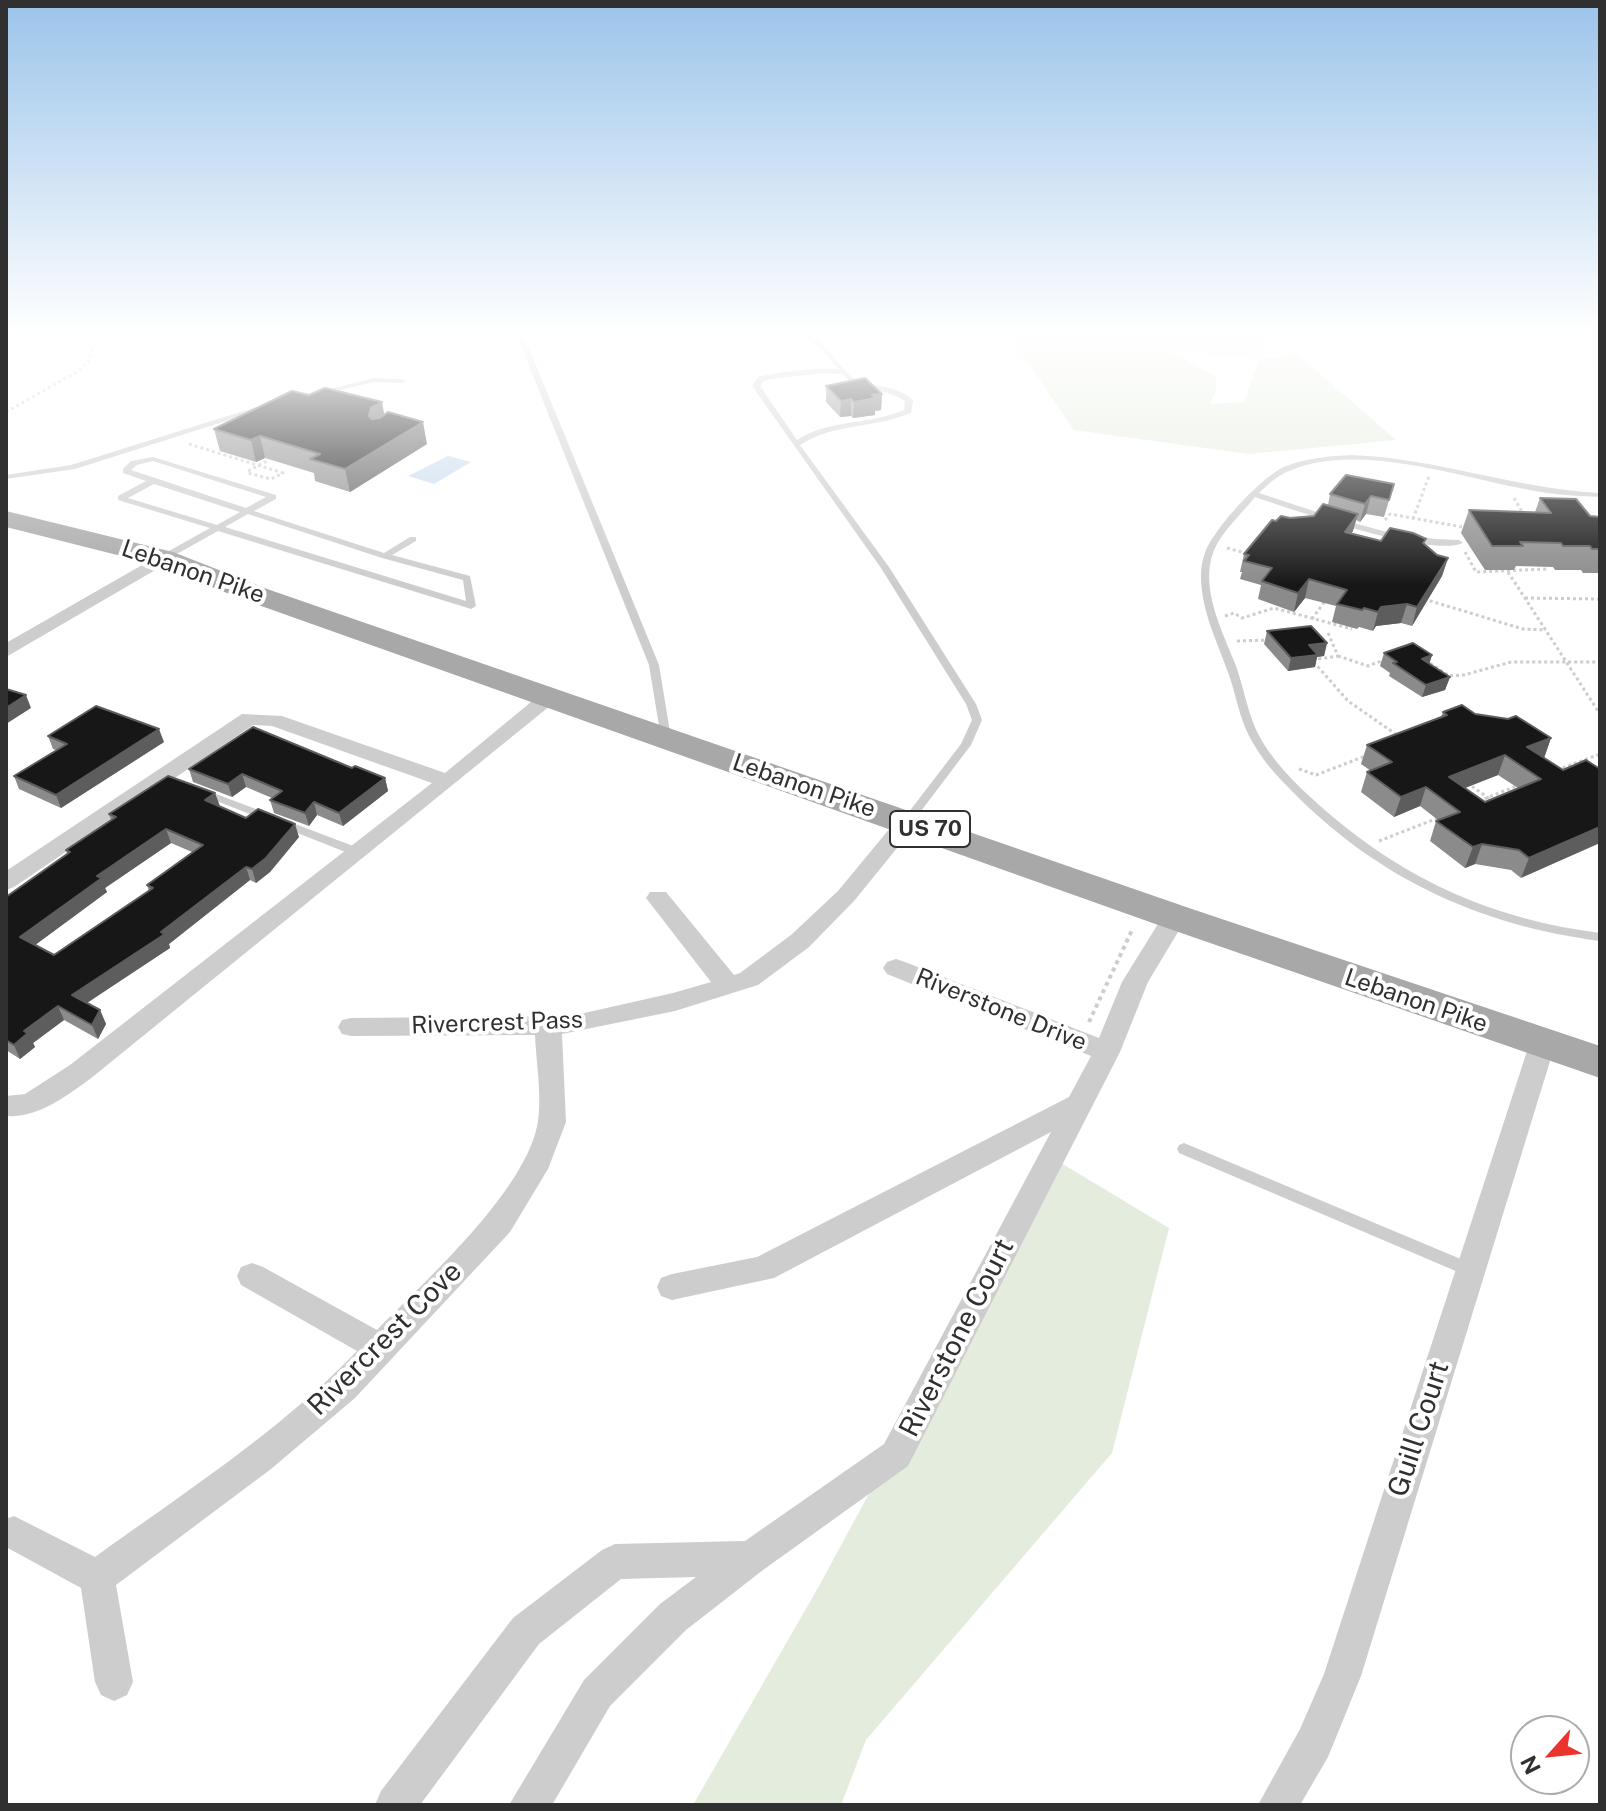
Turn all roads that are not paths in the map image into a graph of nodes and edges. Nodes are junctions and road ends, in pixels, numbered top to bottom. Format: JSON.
{"nodes":[{"id":1,"x":233,"y":416,"type":"edge"},
{"id":2,"x":262,"y":416,"type":"edge"},
{"id":3,"x":552,"y":416,"type":"edge"},
{"id":4,"x":776,"y":416,"type":"edge"},
{"id":5,"x":900,"y":416,"type":"edge"},
{"id":6,"x":169,"y":437,"type":"junction"},
{"id":7,"x":796,"y":444,"type":"junction"},
{"id":8,"x":6,"y":477,"type":"edge"},
{"id":9,"x":153,"y":481,"type":"junction"},
{"id":10,"x":1254,"y":494,"type":"junction"},
{"id":11,"x":1600,"y":495,"type":"edge"},
{"id":12,"x":247,"y":511,"type":"junction"},
{"id":13,"x":6,"y":519,"type":"edge"},
{"id":14,"x":216,"y":527,"type":"junction"},
{"id":15,"x":413,"y":539,"type":"dead end"},
{"id":16,"x":1459,"y":543,"type":"road end"},
{"id":17,"x":385,"y":556,"type":"junction"},
{"id":18,"x":163,"y":558,"type":"junction"},
{"id":19,"x":6,"y":651,"type":"edge"},
{"id":20,"x":549,"y":697,"type":"junction"},
{"id":21,"x":666,"y":738,"type":"junction"},
{"id":22,"x":448,"y":781,"type":"junction"},
{"id":23,"x":187,"y":786,"type":"edge"},
{"id":24,"x":908,"y":821,"type":"junction"},
{"id":25,"x":357,"y":852,"type":"junction"},
{"id":26,"x":6,"y":882,"type":"edge"},
{"id":27,"x":658,"y":898,"type":"dead end"},
{"id":28,"x":1175,"y":917,"type":"junction"},
{"id":29,"x":1600,"y":937,"type":"edge"},
{"id":30,"x":896,"y":968,"type":"dead end"},
{"id":31,"x":728,"y":985,"type":"junction"},
{"id":32,"x":548,"y":1025,"type":"junction"},
{"id":33,"x":351,"y":1027,"type":"dead end"},
{"id":34,"x":1542,"y":1045,"type":"junction"},
{"id":35,"x":1107,"y":1052,"type":"junction"},
{"id":36,"x":1600,"y":1062,"type":"edge"},
{"id":37,"x":1078,"y":1105,"type":"junction"},
{"id":38,"x":6,"y":1106,"type":"edge"},
{"id":39,"x":1184,"y":1149,"type":"dead end"},
{"id":40,"x":1470,"y":1270,"type":"junction"},
{"id":41,"x":252,"y":1276,"type":"dead end"},
{"id":42,"x":672,"y":1287,"type":"dead end"},
{"id":43,"x":381,"y":1348,"type":"junction"},
{"id":44,"x":14,"y":1533,"type":"dead end"},
{"id":45,"x":750,"y":1558,"type":"junction"},
{"id":46,"x":97,"y":1577,"type":"junction"},
{"id":47,"x":114,"y":1682,"type":"dead end"},
{"id":48,"x":395,"y":1805,"type":"edge"},
{"id":49,"x":529,"y":1805,"type":"edge"},
{"id":50,"x":1278,"y":1805,"type":"edge"}],
"edges":[{"from":1,"to":6,"type":"lane"},
{"from":2,"to":6,"type":"lane"},
{"from":3,"to":21,"type":"lane"},
{"from":4,"to":7,"type":"lane"},
{"from":5,"to":7,"type":"lane"},
{"from":6,"to":8,"type":"lane"},
{"from":7,"to":24,"type":"lane"},
{"from":9,"to":12,"type":"lane"},
{"from":9,"to":12,"type":"lane"},
{"from":9,"to":14,"type":"lane"},
{"from":10,"to":11,"type":"lane"},
{"from":10,"to":16,"type":"lane"},
{"from":10,"to":29,"type":"lane"},
{"from":12,"to":14,"type":"lane"},
{"from":12,"to":17,"type":"lane"},
{"from":13,"to":18,"type":"main road","name":"Lebanon Pike","number":"US 70"},
{"from":14,"to":17,"type":"lane"},
{"from":14,"to":18,"type":"lane"},
{"from":15,"to":17,"type":"lane"},
{"from":18,"to":19,"type":"street"},
{"from":18,"to":20,"type":"main road","name":"Lebanon Pike","number":"US 70"},
{"from":20,"to":21,"type":"main road","name":"Lebanon Pike","number":"US 70"},
{"from":20,"to":22,"type":"street"},
{"from":21,"to":24,"type":"main road","name":"Lebanon Pike","number":"US 70"},
{"from":22,"to":25,"type":"street"},
{"from":22,"to":26,"type":"street"},
{"from":23,"to":25,"type":"lane"},
{"from":24,"to":28,"type":"main road","name":"Lebanon Pike","number":"US 70"},
{"from":24,"to":31,"type":"street","name":"Rivercrest Pass"},
{"from":25,"to":38,"type":"street"},
{"from":27,"to":31,"type":"street"},
{"from":28,"to":34,"type":"main road","name":"Lebanon Pike","number":"US 70"},
{"from":28,"to":35,"type":"street","name":"Riverstone Court"},
{"from":30,"to":35,"type":"street","name":"Riverstone Drive"},
{"from":31,"to":32,"type":"street","name":"Rivercrest Pass"},
{"from":32,"to":33,"type":"street","name":"Rivercrest Pass"},
{"from":32,"to":43,"type":"street","name":"Rivercrest Cove"},
{"from":34,"to":36,"type":"main road","name":"Lebanon Pike","number":"US 70"},
{"from":34,"to":40,"type":"street","name":"Guill Court"},
{"from":35,"to":37,"type":"street","name":"Riverstone Court"},
{"from":37,"to":42,"type":"street"},
{"from":37,"to":45,"type":"street","name":"Riverstone Court"},
{"from":39,"to":40,"type":"lane"},
{"from":40,"to":50,"type":"street","name":"Guill Court"},
{"from":41,"to":43,"type":"street"},
{"from":43,"to":46,"type":"street","name":"Rivercrest Cove"},
{"from":44,"to":46,"type":"street"},
{"from":45,"to":48,"type":"street"},
{"from":45,"to":49,"type":"street","name":"Riverstone Court"},
{"from":46,"to":47,"type":"street"}]}
